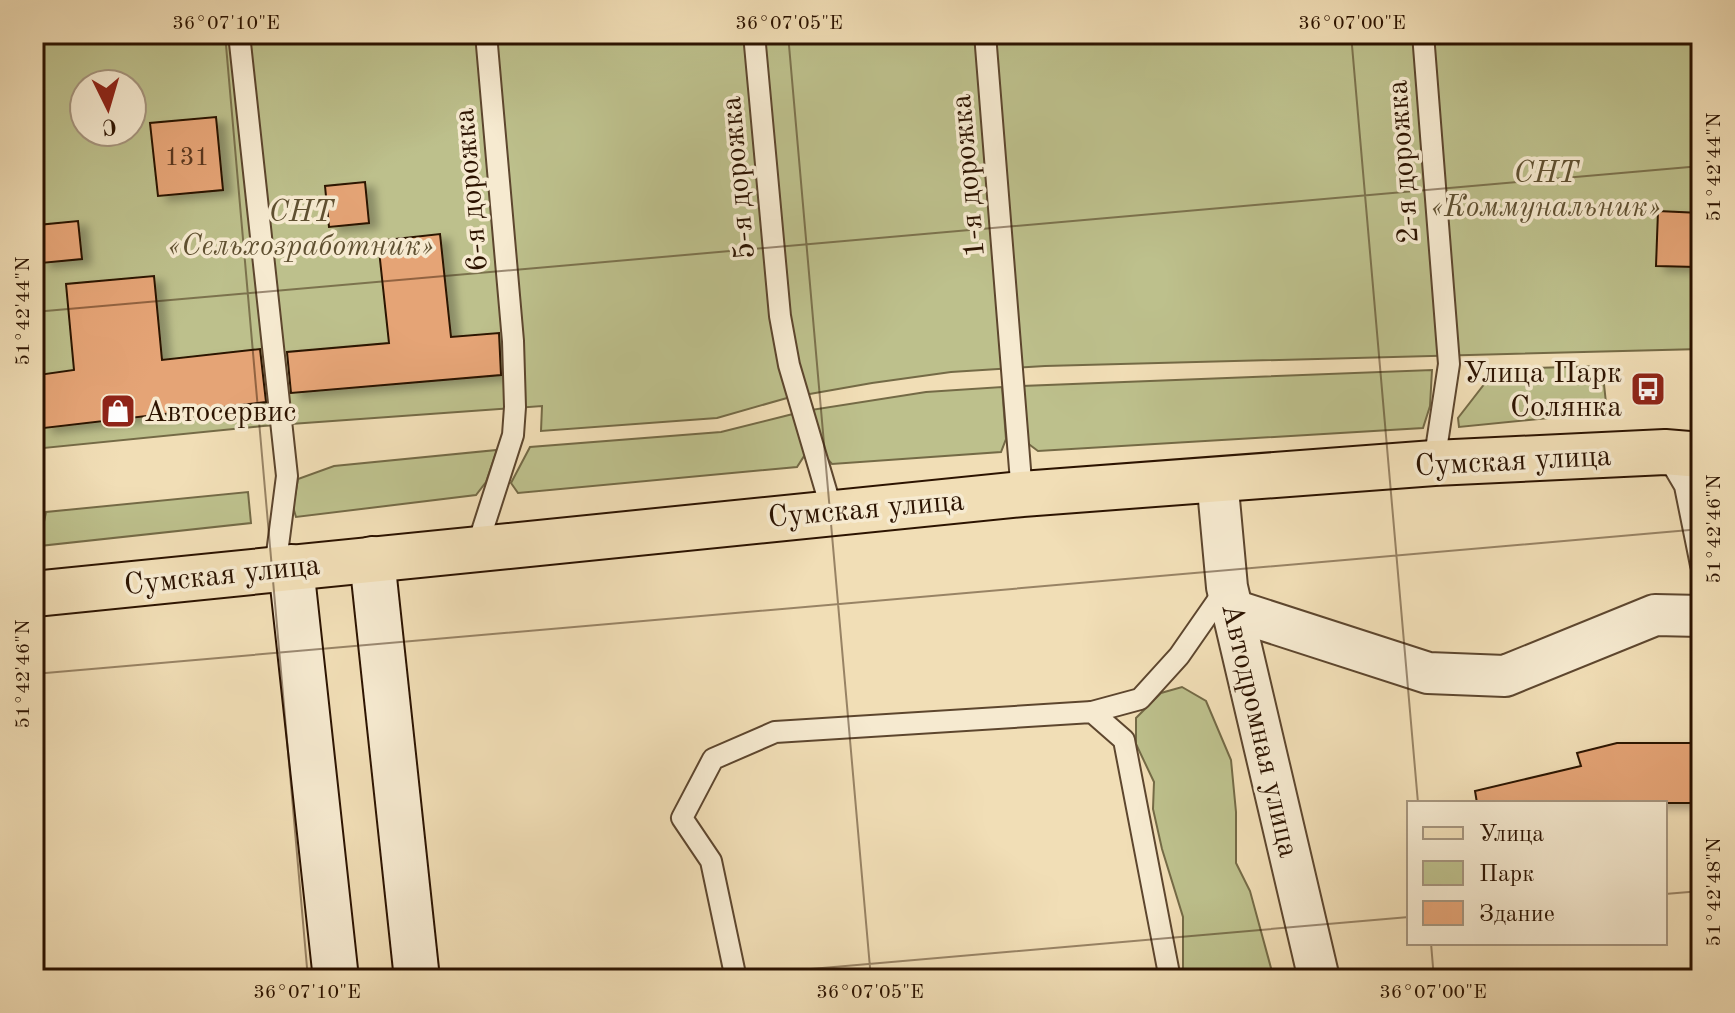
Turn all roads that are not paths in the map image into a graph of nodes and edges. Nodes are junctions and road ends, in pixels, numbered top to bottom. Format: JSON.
{"nodes":[{"id":1,"x":239,"y":34,"type":"edge"},
{"id":2,"x":486,"y":34,"type":"edge"},
{"id":3,"x":754,"y":34,"type":"edge"},
{"id":4,"x":985,"y":34,"type":"edge"},
{"id":5,"x":1423,"y":34,"type":"edge"},
{"id":6,"x":1683,"y":454,"type":"edge"},
{"id":7,"x":1434,"y":463,"type":"junction"},
{"id":8,"x":1217,"y":478,"type":"junction"},
{"id":9,"x":1022,"y":494,"type":"junction"},
{"id":10,"x":832,"y":511,"type":"junction"},
{"id":11,"x":477,"y":547,"type":"junction"},
{"id":12,"x":372,"y":559,"type":"junction"},
{"id":13,"x":1701,"y":565,"type":"edge"},
{"id":14,"x":283,"y":568,"type":"junction"},
{"id":15,"x":34,"y":594,"type":"edge"},
{"id":16,"x":1230,"y":598,"type":"junction"},
{"id":17,"x":1701,"y":616,"type":"edge"},
{"id":18,"x":1092,"y":712,"type":"junction"},
{"id":19,"x":336,"y":979,"type":"edge"},
{"id":20,"x":417,"y":979,"type":"edge"},
{"id":21,"x":736,"y":979,"type":"edge"},
{"id":22,"x":1170,"y":979,"type":"edge"},
{"id":23,"x":1319,"y":979,"type":"edge"}],
"edges":[{"from":1,"to":14,"type":"lane"},
{"from":2,"to":11,"type":"lane","name":"6-я дорожка"},
{"from":3,"to":10,"type":"lane","name":"5-я дорожка"},
{"from":4,"to":9,"type":"lane","name":"1-я дорожка"},
{"from":5,"to":7,"type":"lane","name":"2-я дорожка"},
{"from":6,"to":7,"type":"main road","name":"Сумская улица"},
{"from":6,"to":13,"type":"lane"},
{"from":7,"to":8,"type":"main road","name":"Сумская улица"},
{"from":8,"to":9,"type":"main road","name":"Сумская улица"},
{"from":8,"to":16,"type":"street","name":"Автодромная улица"},
{"from":9,"to":10,"type":"main road","name":"Сумская улица"},
{"from":10,"to":11,"type":"main road","name":"Сумская улица"},
{"from":11,"to":12,"type":"main road","name":"Сумская улица"},
{"from":12,"to":14,"type":"main road","name":"Сумская улица"},
{"from":12,"to":20,"type":"main road"},
{"from":14,"to":15,"type":"main road","name":"Сумская улица"},
{"from":14,"to":19,"type":"main road"},
{"from":16,"to":17,"type":"street"},
{"from":16,"to":18,"type":"lane"},
{"from":16,"to":23,"type":"street","name":"Автодромная улица"},
{"from":18,"to":21,"type":"lane"},
{"from":18,"to":22,"type":"lane"}]}
